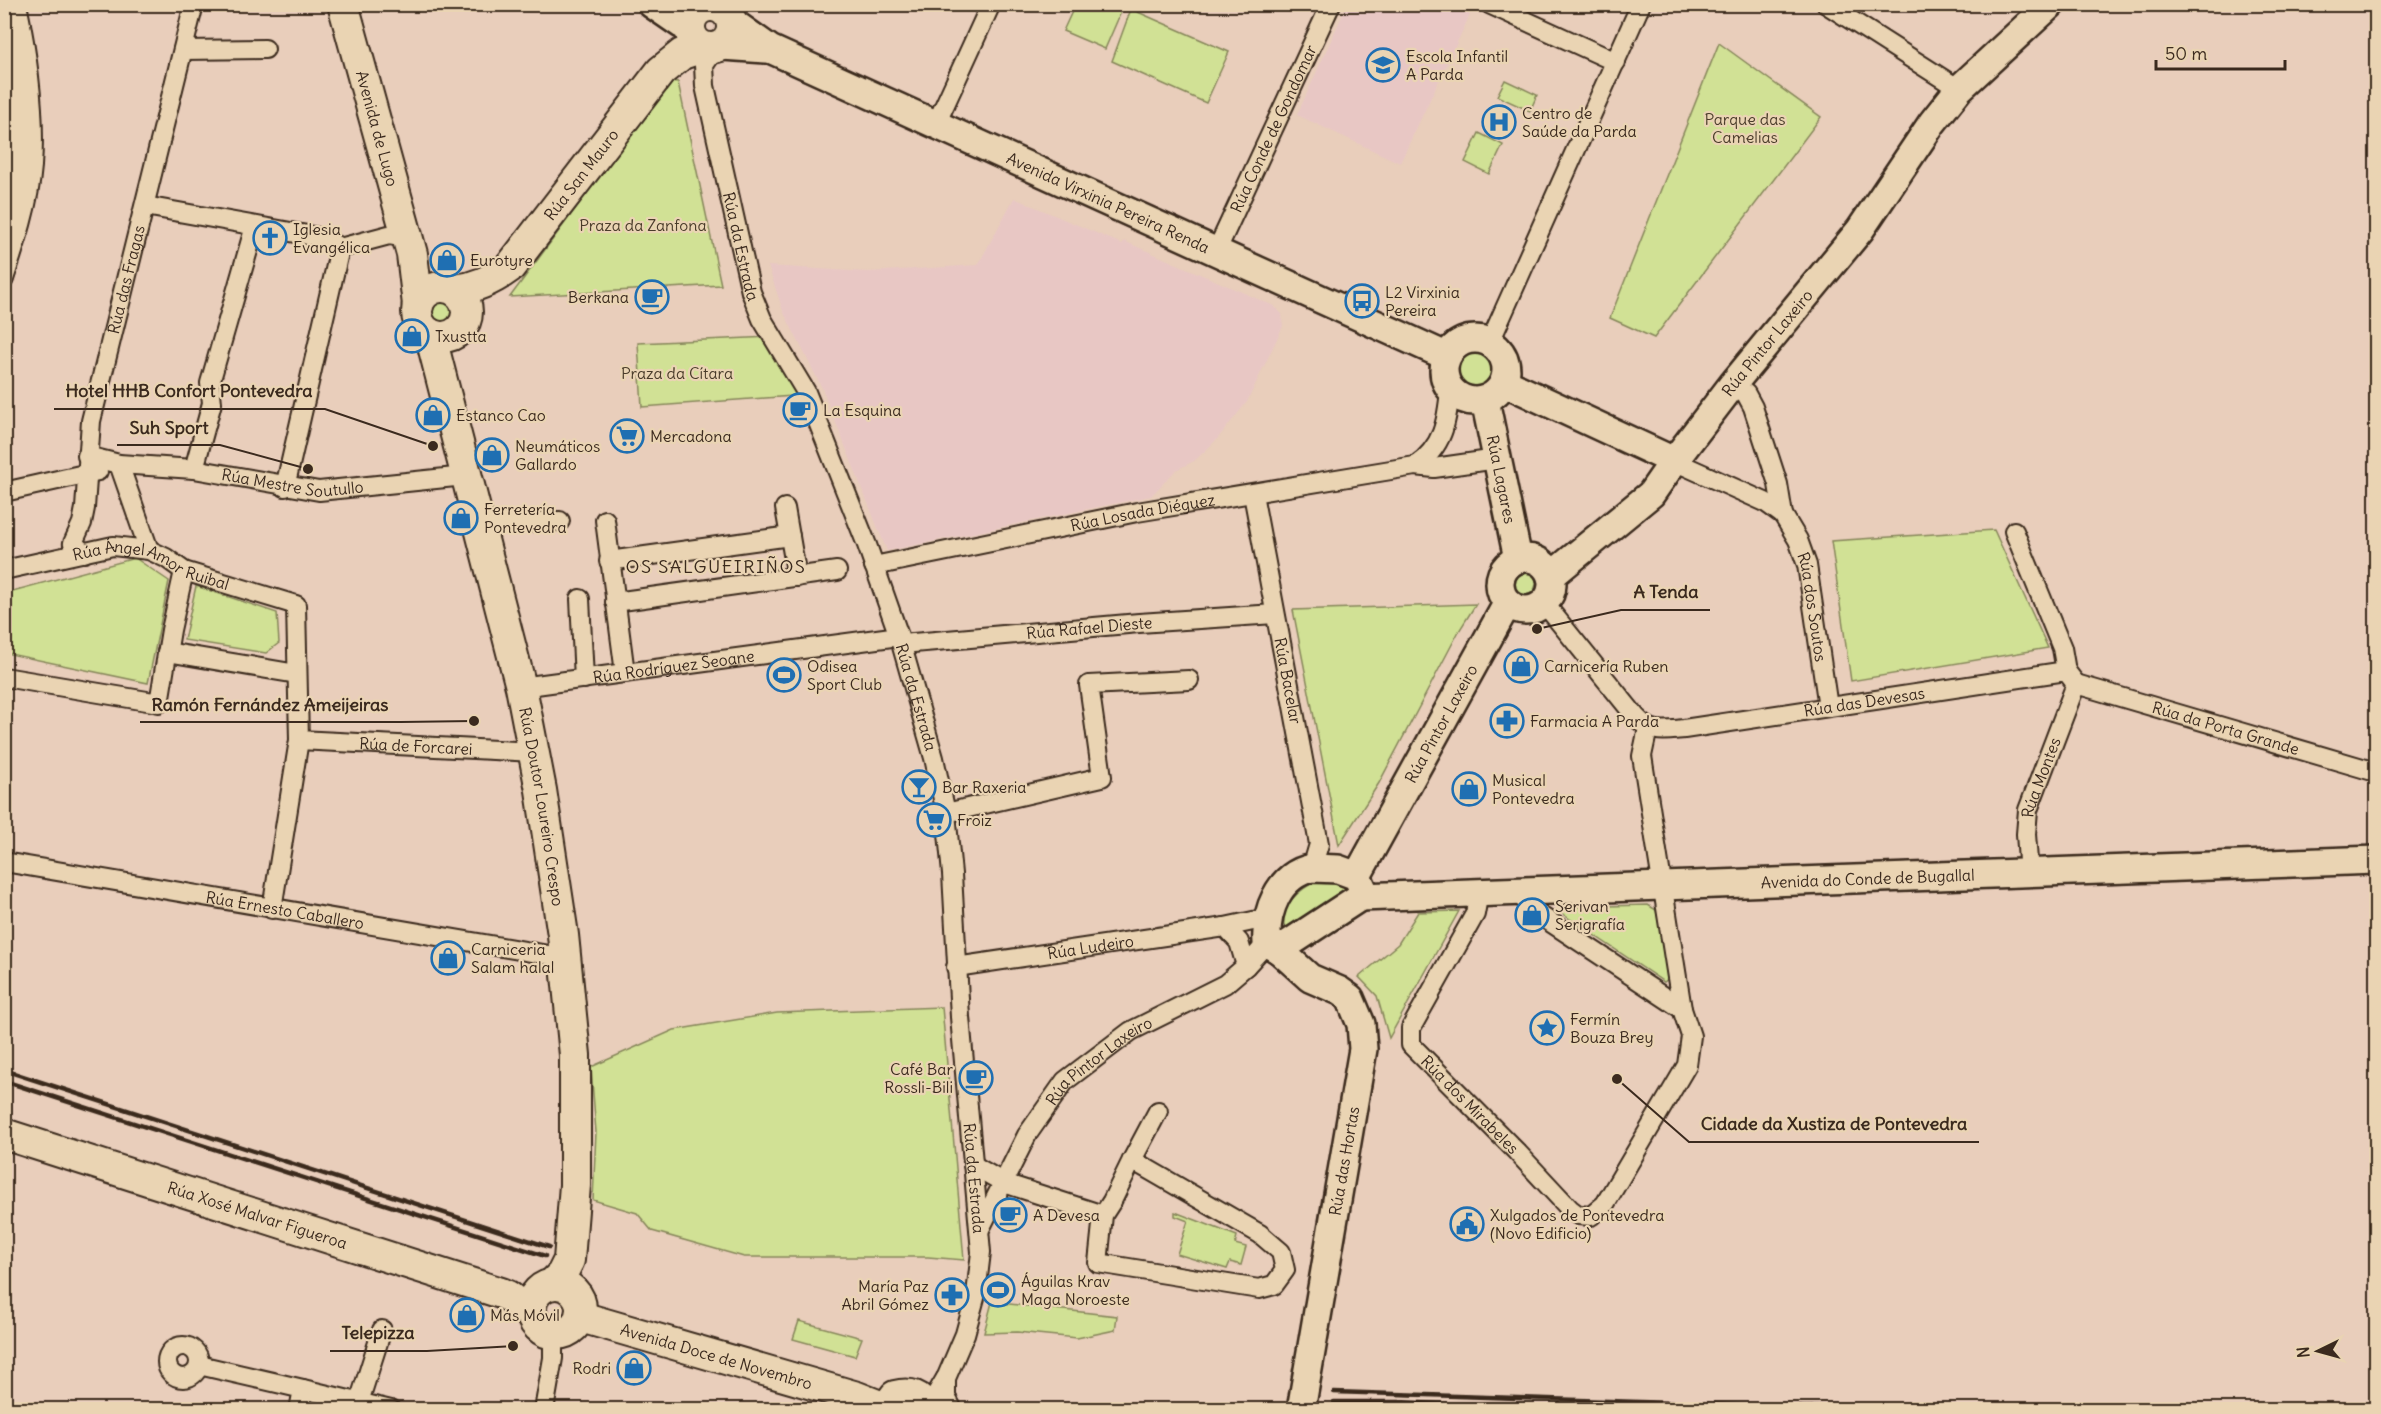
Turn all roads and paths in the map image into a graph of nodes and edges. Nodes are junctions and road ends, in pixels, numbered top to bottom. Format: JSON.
{"nodes":[{"id":1,"x":17,"y":4,"type":"edge"},
{"id":2,"x":194,"y":4,"type":"edge"},
{"id":3,"x":343,"y":4,"type":"edge"},
{"id":4,"x":991,"y":4,"type":"edge"},
{"id":5,"x":1331,"y":4,"type":"edge"},
{"id":6,"x":1489,"y":4,"type":"edge"},
{"id":7,"x":1641,"y":4,"type":"edge"},
{"id":8,"x":1826,"y":4,"type":"edge"},
{"id":9,"x":2051,"y":4,"type":"edge"},
{"id":10,"x":658,"y":8,"type":"edge"},
{"id":11,"x":4,"y":10,"type":"edge"},
{"id":12,"x":708,"y":24,"type":"edge"},
{"id":13,"x":183,"y":50,"type":"junction"},
{"id":14,"x":265,"y":50,"type":"dead end"},
{"id":15,"x":1616,"y":62,"type":"junction"},
{"id":16,"x":1959,"y":89,"type":"junction"},
{"id":17,"x":936,"y":124,"type":"junction"},
{"id":18,"x":145,"y":206,"type":"junction"},
{"id":19,"x":255,"y":226,"type":"junction"},
{"id":20,"x":4,"y":234,"type":"edge"},
{"id":21,"x":409,"y":246,"type":"junction"},
{"id":22,"x":340,"y":248,"type":"junction"},
{"id":23,"x":1216,"y":252,"type":"junction"},
{"id":24,"x":4,"y":279,"type":"edge"},
{"id":25,"x":445,"y":299,"type":"junction"},
{"id":26,"x":430,"y":334,"type":"junction"},
{"id":27,"x":1490,"y":342,"type":"junction"},
{"id":28,"x":1446,"y":356,"type":"junction"},
{"id":29,"x":1733,"y":384,"type":"junction"},
{"id":30,"x":1450,"y":390,"type":"junction"},
{"id":31,"x":1495,"y":391,"type":"junction"},
{"id":32,"x":87,"y":456,"type":"junction"},
{"id":33,"x":1497,"y":459,"type":"junction"},
{"id":34,"x":1674,"y":460,"type":"junction"},
{"id":35,"x":119,"y":464,"type":"junction"},
{"id":36,"x":1414,"y":466,"type":"junction"},
{"id":37,"x":194,"y":469,"type":"junction"},
{"id":38,"x":86,"y":475,"type":"junction"},
{"id":39,"x":465,"y":476,"type":"junction"},
{"id":40,"x":285,"y":487,"type":"junction"},
{"id":41,"x":4,"y":492,"type":"edge"},
{"id":42,"x":1253,"y":494,"type":"junction"},
{"id":43,"x":785,"y":508,"type":"dead end"},
{"id":44,"x":1783,"y":515,"type":"junction"},
{"id":45,"x":606,"y":520,"type":"dead end"},
{"id":46,"x":560,"y":521,"type":"dead end"},
{"id":47,"x":478,"y":524,"type":"junction"},
{"id":48,"x":2014,"y":531,"type":"dead end"},
{"id":49,"x":790,"y":536,"type":"junction"},
{"id":50,"x":149,"y":550,"type":"junction"},
{"id":51,"x":84,"y":553,"type":"junction"},
{"id":52,"x":1518,"y":558,"type":"junction"},
{"id":53,"x":609,"y":561,"type":"junction"},
{"id":54,"x":874,"y":566,"type":"junction"},
{"id":55,"x":4,"y":570,"type":"edge"},
{"id":56,"x":184,"y":571,"type":"junction"},
{"id":57,"x":837,"y":571,"type":"dead end"},
{"id":58,"x":1551,"y":576,"type":"junction"},
{"id":59,"x":797,"y":577,"type":"junction"},
{"id":60,"x":580,"y":599,"type":"dead end"},
{"id":61,"x":615,"y":602,"type":"junction"},
{"id":62,"x":1544,"y":603,"type":"junction"},
{"id":63,"x":1507,"y":604,"type":"junction"},
{"id":64,"x":1275,"y":614,"type":"junction"},
{"id":65,"x":901,"y":640,"type":"junction"},
{"id":66,"x":167,"y":652,"type":"junction"},
{"id":67,"x":625,"y":673,"type":"junction"},
{"id":68,"x":297,"y":674,"type":"junction"},
{"id":69,"x":4,"y":677,"type":"edge"},
{"id":70,"x":2071,"y":677,"type":"junction"},
{"id":71,"x":584,"y":679,"type":"junction"},
{"id":72,"x":1189,"y":680,"type":"dead end"},
{"id":73,"x":521,"y":687,"type":"junction"},
{"id":74,"x":1828,"y":706,"type":"junction"},
{"id":75,"x":1648,"y":728,"type":"junction"},
{"id":76,"x":299,"y":740,"type":"junction"},
{"id":77,"x":534,"y":752,"type":"junction"},
{"id":78,"x":2376,"y":772,"type":"edge"},
{"id":79,"x":946,"y":813,"type":"junction"},
{"id":80,"x":2376,"y":860,"type":"edge"},
{"id":81,"x":4,"y":862,"type":"edge"},
{"id":82,"x":1312,"y":868,"type":"junction"},
{"id":83,"x":2029,"y":873,"type":"junction"},
{"id":84,"x":1662,"y":886,"type":"junction"},
{"id":85,"x":1359,"y":887,"type":"junction"},
{"id":86,"x":1517,"y":891,"type":"junction"},
{"id":87,"x":1479,"y":892,"type":"junction"},
{"id":88,"x":272,"y":909,"type":"junction"},
{"id":89,"x":1225,"y":927,"type":"junction"},
{"id":90,"x":1270,"y":937,"type":"junction"},
{"id":91,"x":566,"y":958,"type":"junction"},
{"id":92,"x":1246,"y":966,"type":"junction"},
{"id":93,"x":956,"y":967,"type":"junction"},
{"id":94,"x":1682,"y":1009,"type":"junction"},
{"id":95,"x":1158,"y":1111,"type":"dead end"},
{"id":96,"x":4,"y":1134,"type":"edge"},
{"id":97,"x":1132,"y":1160,"type":"junction"},
{"id":98,"x":974,"y":1165,"type":"junction"},
{"id":99,"x":1004,"y":1183,"type":"junction"},
{"id":100,"x":1103,"y":1215,"type":"junction"},
{"id":101,"x":980,"y":1228,"type":"junction"},
{"id":102,"x":532,"y":1296,"type":"junction"},
{"id":103,"x":580,"y":1317,"type":"junction"},
{"id":104,"x":382,"y":1330,"type":"dead end"},
{"id":105,"x":553,"y":1335,"type":"junction"},
{"id":106,"x":199,"y":1365,"type":"dead end"},
{"id":107,"x":303,"y":1389,"type":"junction"},
{"id":108,"x":359,"y":1402,"type":"junction"},
{"id":109,"x":885,"y":1409,"type":"edge"},
{"id":110,"x":936,"y":1409,"type":"edge"},
{"id":111,"x":299,"y":1410,"type":"edge"},
{"id":112,"x":391,"y":1410,"type":"edge"},
{"id":113,"x":544,"y":1410,"type":"edge"},
{"id":114,"x":1301,"y":1410,"type":"edge"}],
"edges":[{"from":1,"to":24,"type":"street"},
{"from":2,"to":13,"type":"street","name":"Rúa das Fragas"},
{"from":3,"to":21,"type":"main road","name":"Avenida de Lugo"},
{"from":4,"to":17,"type":"street"},
{"from":5,"to":23,"type":"street","name":"Rúa Conde de Gondomar"},
{"from":6,"to":15,"type":"street"},
{"from":7,"to":15,"type":"street"},
{"from":8,"to":16,"type":"street"},
{"from":9,"to":16,"type":"main road","name":"Rúa Pintor Laxeiro"},
{"from":10,"to":12,"type":"main road","name":"Avenida Virxinia Pereira Renda"},
{"from":11,"to":20,"type":"street"},
{"from":12,"to":17,"type":"main road","name":"Avenida Virxinia Pereira Renda"},
{"from":12,"to":25,"type":"main road","name":"Rúa San Mauro"},
{"from":12,"to":54,"type":"street","name":"Rúa da Estrada"},
{"from":13,"to":14,"type":"street"},
{"from":13,"to":18,"type":"street","name":"Rúa das Fragas"},
{"from":15,"to":27,"type":"street"},
{"from":16,"to":29,"type":"main road","name":"Rúa Pintor Laxeiro"},
{"from":17,"to":23,"type":"main road","name":"Avenida Virxinia Pereira Renda"},
{"from":18,"to":19,"type":"street"},
{"from":18,"to":32,"type":"street","name":"Rúa das Fragas"},
{"from":19,"to":22,"type":"street"},
{"from":19,"to":37,"type":"street"},
{"from":21,"to":22,"type":"street"},
{"from":21,"to":25,"type":"main road","name":"Avenida de Lugo"},
{"from":22,"to":40,"type":"street"},
{"from":23,"to":28,"type":"main road","name":"Avenida Virxinia Pereira Renda"},
{"from":25,"to":26,"type":"main road","name":"Rúa Doutor Loureiro Crespo"},
{"from":25,"to":26,"type":"main road","name":"Rúa San Mauro"},
{"from":26,"to":39,"type":"main road","name":"Rúa Doutor Loureiro Crespo"},
{"from":27,"to":28,"type":"main road"},
{"from":27,"to":31,"type":"main road"},
{"from":28,"to":30,"type":"main road"},
{"from":29,"to":34,"type":"main road","name":"Rúa Pintor Laxeiro"},
{"from":29,"to":44,"type":"street","name":"Rúa dos Soutos"},
{"from":30,"to":31,"type":"main road"},
{"from":30,"to":36,"type":"street"},
{"from":31,"to":33,"type":"main road","name":"Rúa Lagares"},
{"from":31,"to":34,"type":"main road"},
{"from":32,"to":35,"type":"street","name":"Rúa Mestre Soutullo"},
{"from":32,"to":38,"type":"street","name":"Rúa das Fragas"},
{"from":33,"to":36,"type":"street","name":"Rúa Losada Diéguez"},
{"from":33,"to":52,"type":"main road","name":"Rúa Lagares"},
{"from":34,"to":44,"type":"street","name":"Rúa dos Soutos"},
{"from":34,"to":58,"type":"main road","name":"Rúa Pintor Laxeiro"},
{"from":35,"to":37,"type":"street","name":"Rúa Mestre Soutullo"},
{"from":35,"to":38,"type":"street","name":"Rúa Mestre Soutullo"},
{"from":35,"to":50,"type":"street"},
{"from":36,"to":42,"type":"street","name":"Rúa Losada Diéguez"},
{"from":37,"to":40,"type":"street","name":"Rúa Mestre Soutullo"},
{"from":38,"to":41,"type":"street","name":"Rúa Mestre Soutullo"},
{"from":38,"to":51,"type":"street","name":"Rúa das Fragas"},
{"from":39,"to":40,"type":"street","name":"Rúa Mestre Soutullo"},
{"from":39,"to":47,"type":"main road","name":"Rúa Doutor Loureiro Crespo"},
{"from":42,"to":54,"type":"street","name":"Rúa Losada Diéguez"},
{"from":42,"to":64,"type":"street","name":"Rúa Bacelar"},
{"from":43,"to":49,"type":"street"},
{"from":44,"to":74,"type":"street","name":"Rúa dos Soutos"},
{"from":45,"to":53,"type":"street"},
{"from":46,"to":47,"type":"street"},
{"from":47,"to":73,"type":"main road","name":"Rúa Doutor Loureiro Crespo"},
{"from":48,"to":70,"type":"street"},
{"from":49,"to":53,"type":"street"},
{"from":49,"to":59,"type":"street"},
{"from":50,"to":51,"type":"street","name":"Rúa Ángel Amor Ruibal"},
{"from":50,"to":56,"type":"street","name":"Rúa Ángel Amor Ruibal"},
{"from":51,"to":55,"type":"street","name":"Rúa Ángel Amor Ruibal"},
{"from":52,"to":58,"type":"main road"},
{"from":52,"to":63,"type":"main road"},
{"from":53,"to":61,"type":"street"},
{"from":54,"to":65,"type":"street","name":"Rúa da Estrada"},
{"from":56,"to":66,"type":"street"},
{"from":56,"to":68,"type":"street","name":"Rúa Ángel Amor Ruibal"},
{"from":57,"to":59,"type":"street"},
{"from":58,"to":62,"type":"main road"},
{"from":59,"to":61,"type":"street"},
{"from":60,"to":71,"type":"street"},
{"from":61,"to":67,"type":"street"},
{"from":62,"to":63,"type":"main road"},
{"from":62,"to":75,"type":"street"},
{"from":63,"to":85,"type":"main road","name":"Rúa Pintor Laxeiro"},
{"from":64,"to":65,"type":"street","name":"Rúa Rafael Dieste"},
{"from":64,"to":82,"type":"street","name":"Rúa Bacelar"},
{"from":65,"to":67,"type":"street","name":"Rúa Rodríguez Seoane"},
{"from":65,"to":79,"type":"street","name":"Rúa da Estrada"},
{"from":66,"to":68,"type":"street"},
{"from":66,"to":69,"type":"street"},
{"from":67,"to":71,"type":"street","name":"Rúa Rodríguez Seoane"},
{"from":68,"to":76,"type":"street"},
{"from":70,"to":74,"type":"street","name":"Rúa das Devesas"},
{"from":70,"to":78,"type":"street","name":"Rúa da Porta Grande"},
{"from":70,"to":83,"type":"street","name":"Rúa Montes"},
{"from":71,"to":73,"type":"street","name":"Rúa Rodríguez Seoane"},
{"from":72,"to":79,"type":"street"},
{"from":73,"to":77,"type":"main road","name":"Rúa Doutor Loureiro Crespo"},
{"from":74,"to":75,"type":"street","name":"Rúa das Devesas"},
{"from":75,"to":84,"type":"street"},
{"from":76,"to":77,"type":"street","name":"Rúa de Forcarei"},
{"from":76,"to":88,"type":"street"},
{"from":77,"to":91,"type":"main road","name":"Rúa Doutor Loureiro Crespo"},
{"from":79,"to":93,"type":"street","name":"Rúa da Estrada"},
{"from":80,"to":83,"type":"main road","name":"Avenida do Conde de Bugallal"},
{"from":81,"to":88,"type":"street","name":"Rúa Ernesto Caballero"},
{"from":82,"to":85,"type":"main road"},
{"from":82,"to":90,"type":"main road","name":"Rúa Pintor Laxeiro"},
{"from":83,"to":84,"type":"main road","name":"Avenida do Conde de Bugallal"},
{"from":84,"to":86,"type":"main road","name":"Avenida do Conde de Bugallal"},
{"from":84,"to":94,"type":"street"},
{"from":85,"to":87,"type":"main road","name":"Avenida do Conde de Bugallal"},
{"from":85,"to":90,"type":"main road","name":"Rúa Pintor Laxeiro"},
{"from":86,"to":87,"type":"main road","name":"Avenida do Conde de Bugallal"},
{"from":86,"to":94,"type":"street"},
{"from":87,"to":94,"type":"street","name":"Rúa dos Mirabeles"},
{"from":88,"to":91,"type":"street","name":"Rúa Ernesto Caballero"},
{"from":89,"to":90,"type":"street","name":"Rúa Ludeiro"},
{"from":89,"to":92,"type":"street"},
{"from":89,"to":93,"type":"street","name":"Rúa Ludeiro"},
{"from":90,"to":92,"type":"street","name":"Rúa Pintor Laxeiro"},
{"from":90,"to":114,"type":"main road","name":"Rúa das Hortas"},
{"from":91,"to":102,"type":"main road","name":"Rúa Doutor Loureiro Crespo"},
{"from":92,"to":99,"type":"street","name":"Rúa Pintor Laxeiro"},
{"from":93,"to":98,"type":"street","name":"Rúa da Estrada"},
{"from":95,"to":97,"type":"street"},
{"from":96,"to":102,"type":"main road","name":"Rúa Xosé Malvar Figueroa"},
{"from":97,"to":100,"type":"street"},
{"from":97,"to":100,"type":"street"},
{"from":98,"to":99,"type":"street"},
{"from":98,"to":101,"type":"street","name":"Rúa da Estrada"},
{"from":99,"to":100,"type":"street"},
{"from":99,"to":101,"type":"street","name":"Rúa Pintor Laxeiro"},
{"from":101,"to":110,"type":"street","name":"Rúa da Estrada"},
{"from":102,"to":103,"type":"main road"},
{"from":102,"to":105,"type":"main road"},
{"from":103,"to":105,"type":"main road"},
{"from":103,"to":109,"type":"main road","name":"Avenida Doce de Novembro"},
{"from":104,"to":108,"type":"street"},
{"from":105,"to":113,"type":"street"},
{"from":106,"to":107,"type":"street"},
{"from":107,"to":108,"type":"street"},
{"from":107,"to":111,"type":"street"},
{"from":108,"to":112,"type":"street"},
{"from":109,"to":110,"type":"main road"}]}
